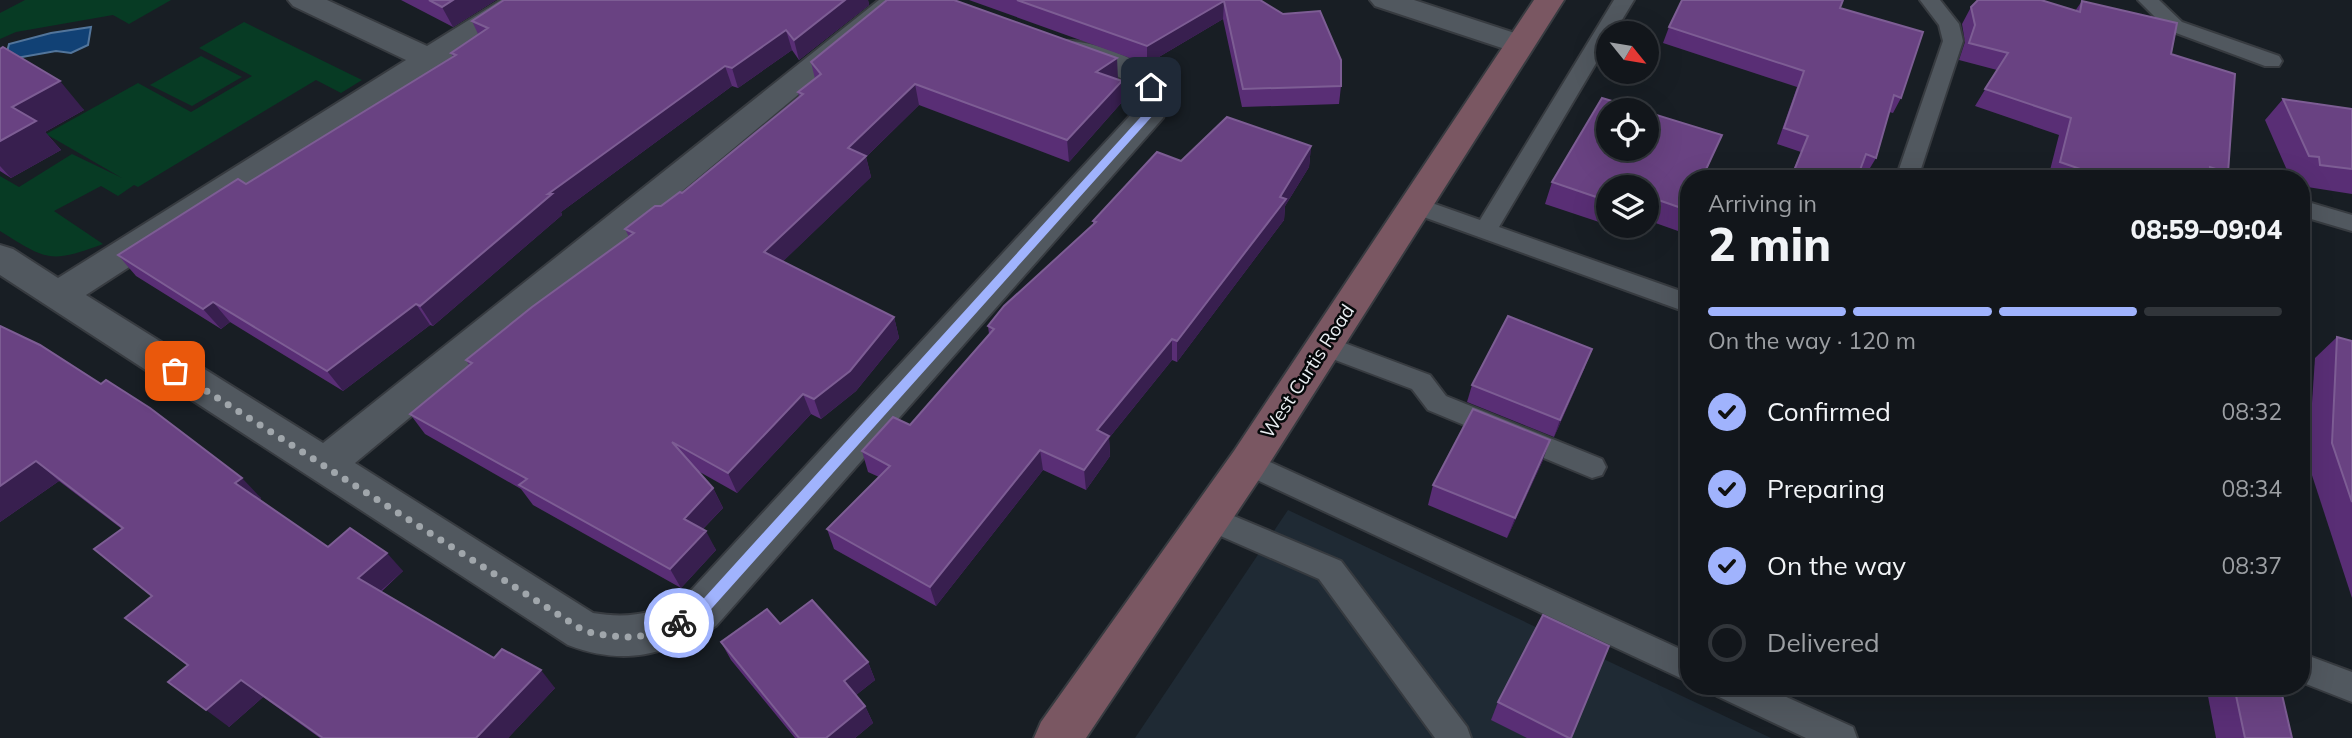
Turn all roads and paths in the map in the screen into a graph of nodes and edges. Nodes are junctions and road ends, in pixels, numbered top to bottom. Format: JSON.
{"nodes":[{"id":1,"x":303,"y":0,"type":"edge"},
{"id":2,"x":521,"y":0,"type":"edge"},
{"id":3,"x":897,"y":0,"type":"edge"},
{"id":4,"x":1385,"y":0,"type":"edge"},
{"id":5,"x":1549,"y":0,"type":"edge"},
{"id":6,"x":1624,"y":0,"type":"edge"},
{"id":7,"x":1930,"y":0,"type":"edge"},
{"id":8,"x":2148,"y":0,"type":"edge"},
{"id":9,"x":1038,"y":37,"type":"edge"},
{"id":10,"x":1520,"y":44,"type":"junction"},
{"id":11,"x":429,"y":59,"type":"junction"},
{"id":12,"x":2272,"y":61,"type":"dead end"},
{"id":13,"x":1910,"y":170,"type":"edge"},
{"id":14,"x":1415,"y":205,"type":"junction"},
{"id":15,"x":2310,"y":211,"type":"edge"},
{"id":16,"x":2352,"y":223,"type":"edge"},
{"id":17,"x":1486,"y":229,"type":"junction"},
{"id":18,"x":0,"y":258,"type":"edge"},
{"id":19,"x":57,"y":296,"type":"junction"},
{"id":20,"x":1680,"y":301,"type":"edge"},
{"id":21,"x":1323,"y":345,"type":"junction"},
{"id":22,"x":1248,"y":463,"type":"junction"},
{"id":23,"x":323,"y":466,"type":"junction"},
{"id":24,"x":1592,"y":467,"type":"dead end"},
{"id":25,"x":1210,"y":518,"type":"junction"},
{"id":26,"x":1680,"y":664,"type":"edge"},
{"id":27,"x":2310,"y":671,"type":"edge"},
{"id":28,"x":2352,"y":687,"type":"edge"},
{"id":29,"x":1747,"y":695,"type":"edge"},
{"id":30,"x":1058,"y":738,"type":"edge"},
{"id":31,"x":1455,"y":738,"type":"edge"},
{"id":32,"x":1840,"y":738,"type":"edge"}],
"edges":[{"from":1,"to":11,"type":"street"},
{"from":2,"to":11,"type":"street"},
{"from":3,"to":23,"type":"street"},
{"from":4,"to":10,"type":"street"},
{"from":5,"to":10,"type":"street","name":"West Curtis Road"},
{"from":6,"to":17,"type":"lane"},
{"from":7,"to":13,"type":"lane"},
{"from":8,"to":12,"type":"lane"},
{"from":9,"to":23,"type":"street"},
{"from":10,"to":14,"type":"street","name":"West Curtis Road"},
{"from":11,"to":19,"type":"street"},
{"from":14,"to":17,"type":"lane"},
{"from":14,"to":21,"type":"street","name":"West Curtis Road"},
{"from":15,"to":16,"type":"lane"},
{"from":17,"to":20,"type":"lane"},
{"from":18,"to":19,"type":"street"},
{"from":19,"to":23,"type":"street"},
{"from":21,"to":22,"type":"street","name":"West Curtis Road"},
{"from":21,"to":24,"type":"lane"},
{"from":22,"to":25,"type":"street","name":"West Curtis Road"},
{"from":22,"to":26,"type":"lane"},
{"from":25,"to":30,"type":"street","name":"West Curtis Road"},
{"from":25,"to":31,"type":"lane"},
{"from":27,"to":28,"type":"lane"},
{"from":29,"to":32,"type":"lane"}]}
